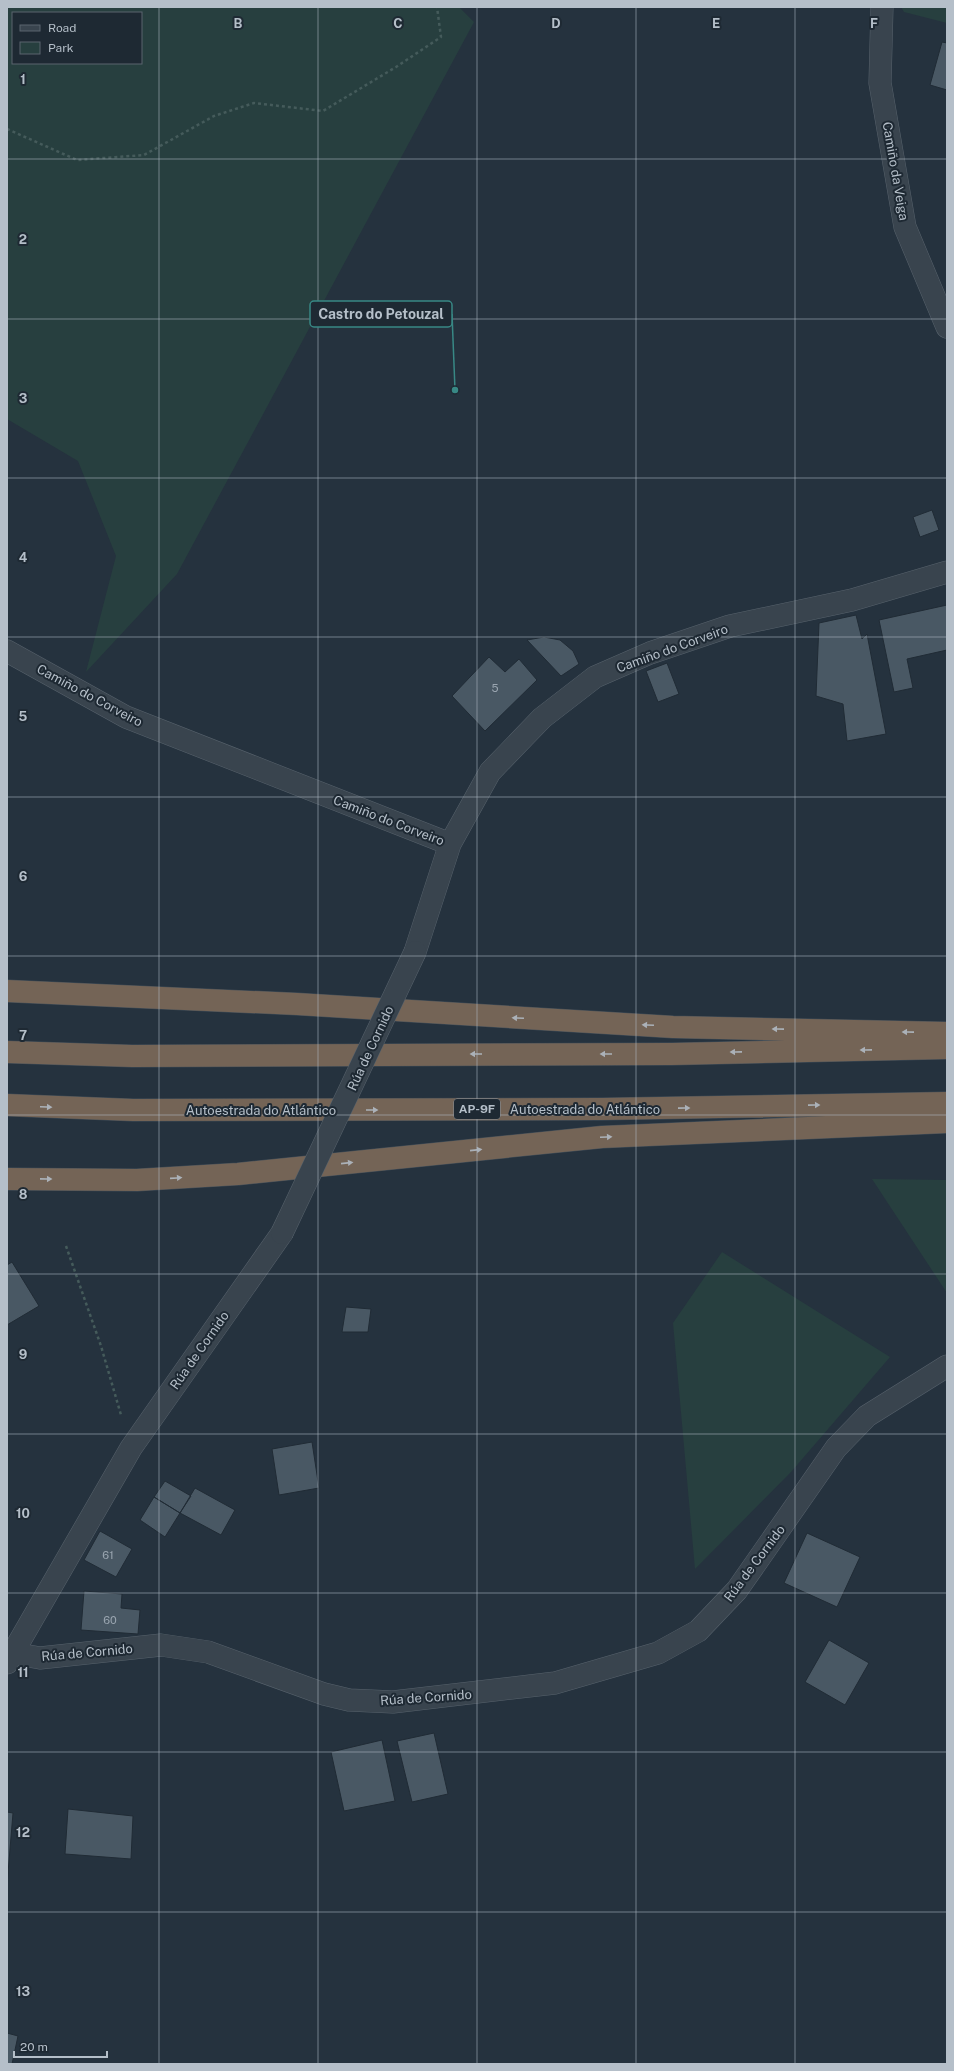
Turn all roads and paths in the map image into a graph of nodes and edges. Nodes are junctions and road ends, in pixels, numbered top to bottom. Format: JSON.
{"nodes":[{"id":1,"x":437,"y":7,"type":"edge"},
{"id":2,"x":882,"y":7,"type":"edge"},
{"id":3,"x":7,"y":129,"type":"edge"},
{"id":4,"x":947,"y":327,"type":"edge"},
{"id":5,"x":947,"y":572,"type":"edge"},
{"id":6,"x":7,"y":650,"type":"edge"},
{"id":7,"x":450,"y":844,"type":"junction"},
{"id":8,"x":7,"y":991,"type":"edge"},
{"id":9,"x":947,"y":1033,"type":"edge"},
{"id":10,"x":947,"y":1048,"type":"edge"},
{"id":11,"x":7,"y":1052,"type":"edge"},
{"id":12,"x":947,"y":1103,"type":"edge"},
{"id":13,"x":7,"y":1105,"type":"edge"},
{"id":14,"x":947,"y":1122,"type":"edge"},
{"id":15,"x":7,"y":1179,"type":"edge"},
{"id":16,"x":66,"y":1246,"type":"dead end"},
{"id":17,"x":947,"y":1366,"type":"edge"},
{"id":18,"x":131,"y":1448,"type":"junction"},
{"id":19,"x":10,"y":1658,"type":"edge"}],
"edges":[{"from":1,"to":3,"type":"path"},
{"from":2,"to":4,"type":"street","name":"Camiño da Veiga"},
{"from":5,"to":7,"type":"street","name":"Camiño do Corveiro"},
{"from":6,"to":7,"type":"street","name":"Camiño do Corveiro"},
{"from":7,"to":18,"type":"street","name":"Rúa de Cornido","bridge":true},
{"from":9,"to":8,"type":"highway","one_way":true},
{"from":10,"to":11,"type":"highway","one_way":true},
{"from":13,"to":12,"type":"highway","name":"Autoestrada do Atlántico","number":"AP-9F","one_way":true},
{"from":15,"to":14,"type":"highway","one_way":true},
{"from":16,"to":18,"type":"path"},
{"from":17,"to":19,"type":"street","name":"Rúa de Cornido"},
{"from":18,"to":19,"type":"street","name":"Rúa de Cornido"}]}
